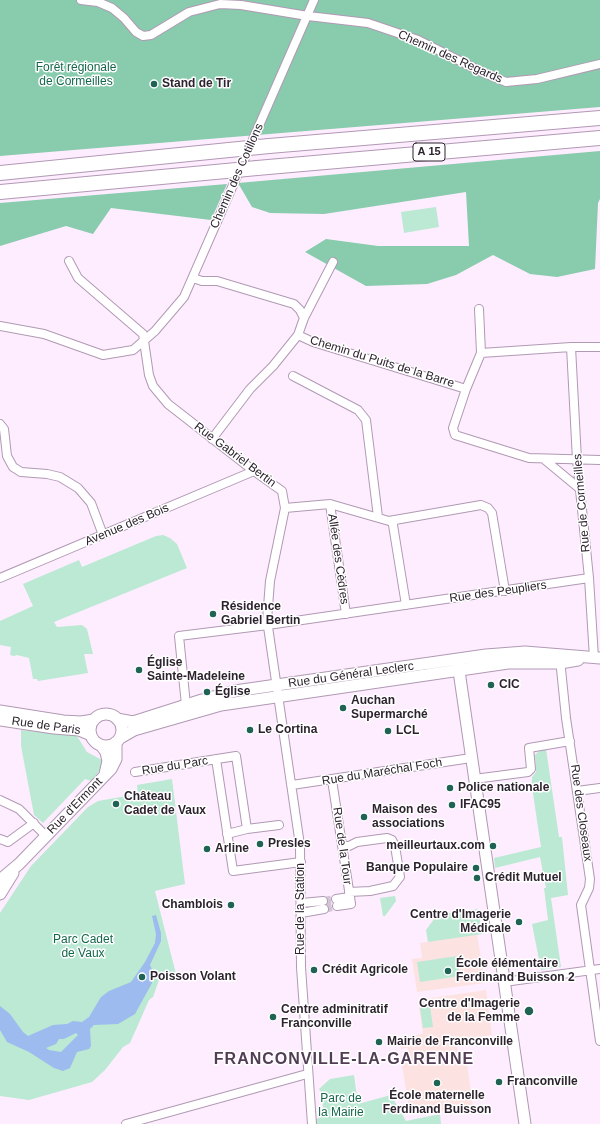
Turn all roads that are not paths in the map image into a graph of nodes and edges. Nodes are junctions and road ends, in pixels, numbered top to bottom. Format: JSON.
{"nodes":[{"id":1,"x":81,"y":0,"type":"edge"},
{"id":2,"x":314,"y":0,"type":"edge"},
{"id":3,"x":308,"y":16,"type":"junction"},
{"id":4,"x":600,"y":64,"type":"edge"},
{"id":5,"x":600,"y":118,"type":"edge"},
{"id":6,"x":600,"y":138,"type":"edge"},
{"id":7,"x":0,"y":173,"type":"edge"},
{"id":8,"x":0,"y":192,"type":"edge"},
{"id":9,"x":69,"y":261,"type":"dead end"},
{"id":10,"x":333,"y":262,"type":"dead end"},
{"id":11,"x":193,"y":278,"type":"junction"},
{"id":12,"x":479,"y":309,"type":"dead end"},
{"id":13,"x":304,"y":318,"type":"junction"},
{"id":14,"x":0,"y":326,"type":"edge"},
{"id":15,"x":298,"y":335,"type":"junction"},
{"id":16,"x":144,"y":341,"type":"junction"},
{"id":17,"x":571,"y":347,"type":"junction"},
{"id":18,"x":600,"y":347,"type":"edge"},
{"id":19,"x":482,"y":353,"type":"junction"},
{"id":20,"x":293,"y":376,"type":"dead end"},
{"id":21,"x":466,"y":388,"type":"junction"},
{"id":22,"x":0,"y":424,"type":"edge"},
{"id":23,"x":212,"y":439,"type":"junction"},
{"id":24,"x":545,"y":460,"type":"junction"},
{"id":25,"x":577,"y":460,"type":"junction"},
{"id":26,"x":600,"y":460,"type":"edge"},
{"id":27,"x":254,"y":471,"type":"junction"},
{"id":28,"x":580,"y":489,"type":"junction"},
{"id":29,"x":330,"y":504,"type":"junction"},
{"id":30,"x":285,"y":508,"type":"junction"},
{"id":31,"x":378,"y":517,"type":"junction"},
{"id":32,"x":394,"y":520,"type":"junction"},
{"id":33,"x":103,"y":535,"type":"junction"},
{"id":34,"x":0,"y":578,"type":"edge"},
{"id":35,"x":589,"y":578,"type":"junction"},
{"id":36,"x":505,"y":590,"type":"junction"},
{"id":37,"x":406,"y":605,"type":"junction"},
{"id":38,"x":346,"y":614,"type":"junction"},
{"id":39,"x":268,"y":625,"type":"junction"},
{"id":40,"x":594,"y":658,"type":"edge"},
{"id":41,"x":560,"y":659,"type":"junction"},
{"id":42,"x":458,"y":665,"type":"junction"},
{"id":43,"x":278,"y":691,"type":"junction"},
{"id":44,"x":186,"y":704,"type":"junction"},
{"id":45,"x":0,"y":710,"type":"edge"},
{"id":46,"x":117,"y":719,"type":"junction"},
{"id":47,"x":0,"y":720,"type":"edge"},
{"id":48,"x":94,"y":720,"type":"junction"},
{"id":49,"x":91,"y":736,"type":"junction"},
{"id":50,"x":118,"y":740,"type":"junction"},
{"id":51,"x":570,"y":741,"type":"junction"},
{"id":52,"x":101,"y":745,"type":"junction"},
{"id":53,"x":472,"y":758,"type":"junction"},
{"id":54,"x":216,"y":760,"type":"junction"},
{"id":55,"x":135,"y":772,"type":"dead end"},
{"id":56,"x":103,"y":777,"type":"junction"},
{"id":57,"x":474,"y":779,"type":"junction"},
{"id":58,"x":332,"y":780,"type":"junction"},
{"id":59,"x":292,"y":785,"type":"junction"},
{"id":60,"x":600,"y":788,"type":"edge"},
{"id":61,"x":577,"y":791,"type":"junction"},
{"id":62,"x":0,"y":800,"type":"edge"},
{"id":63,"x":34,"y":823,"type":"junction"},
{"id":64,"x":279,"y":825,"type":"dead end"},
{"id":65,"x":247,"y":829,"type":"junction"},
{"id":66,"x":227,"y":834,"type":"junction"},
{"id":67,"x":46,"y":836,"type":"junction"},
{"id":68,"x":0,"y":839,"type":"edge"},
{"id":69,"x":342,"y":846,"type":"junction"},
{"id":70,"x":301,"y":862,"type":"junction"},
{"id":71,"x":18,"y":864,"type":"junction"},
{"id":72,"x":0,"y":880,"type":"edge"},
{"id":73,"x":0,"y":894,"type":"edge"},
{"id":74,"x":349,"y":895,"type":"junction"},
{"id":75,"x":302,"y":903,"type":"junction"},
{"id":76,"x":337,"y":903,"type":"tunnel mouth"},
{"id":77,"x":301,"y":913,"type":"junction"},
{"id":78,"x":600,"y":969,"type":"edge"},
{"id":79,"x":590,"y":970,"type":"junction"},
{"id":80,"x":504,"y":982,"type":"junction"},
{"id":81,"x":600,"y":1041,"type":"edge"},
{"id":82,"x":307,"y":1074,"type":"junction"},
{"id":83,"x":126,"y":1124,"type":"edge"},
{"id":84,"x":312,"y":1124,"type":"edge"},
{"id":85,"x":525,"y":1124,"type":"edge"}],
"edges":[{"from":1,"to":3,"type":"street","name":"Chemin des Regards"},
{"from":2,"to":3,"type":"street","name":"Chemin des Cotillons"},
{"from":3,"to":4,"type":"street","name":"Chemin des Regards"},
{"from":3,"to":11,"type":"street","name":"Chemin des Cotillons"},
{"from":5,"to":7,"type":"highway","number":"A 15","bridge":true},
{"from":6,"to":8,"type":"highway","number":"A 15","bridge":true},
{"from":9,"to":16,"type":"street","name":"Rue Gabriel Bertin"},
{"from":10,"to":13,"type":"street"},
{"from":11,"to":13,"type":"street"},
{"from":11,"to":16,"type":"street","name":"Chemin des Cotillons"},
{"from":12,"to":19,"type":"street"},
{"from":13,"to":15,"type":"street"},
{"from":14,"to":16,"type":"street","name":"Chemin des Cotillons"},
{"from":15,"to":21,"type":"street","name":"Chemin du Puits de la Barre"},
{"from":15,"to":23,"type":"street"},
{"from":16,"to":23,"type":"street","name":"Rue Gabriel Bertin"},
{"from":17,"to":18,"type":"street"},
{"from":17,"to":19,"type":"street"},
{"from":17,"to":25,"type":"street","name":"Rue de Cormeilles"},
{"from":19,"to":21,"type":"street","name":"Chemin du Puits de la Barre"},
{"from":20,"to":31,"type":"street"},
{"from":21,"to":24,"type":"street","name":"Chemin du Puits de la Barre"},
{"from":22,"to":33,"type":"street"},
{"from":23,"to":27,"type":"street","name":"Rue Gabriel Bertin"},
{"from":24,"to":25,"type":"street","name":"Chemin du Puits de la Barre"},
{"from":24,"to":28,"type":"street"},
{"from":25,"to":26,"type":"street","name":"Chemin du Puits de la Barre"},
{"from":25,"to":28,"type":"street","name":"Rue de Cormeilles"},
{"from":27,"to":30,"type":"street","name":"Rue Gabriel Bertin"},
{"from":27,"to":33,"type":"street","name":"Avenue des Bois"},
{"from":28,"to":35,"type":"street","name":"Rue de Cormeilles"},
{"from":29,"to":30,"type":"street"},
{"from":29,"to":31,"type":"street"},
{"from":29,"to":38,"type":"street","name":"Allée des Cèdres"},
{"from":30,"to":39,"type":"street","name":"Rue Gabriel Bertin"},
{"from":31,"to":32,"type":"street"},
{"from":32,"to":36,"type":"street"},
{"from":32,"to":37,"type":"street"},
{"from":33,"to":34,"type":"street","name":"Avenue des Bois"},
{"from":35,"to":36,"type":"street","name":"Rue des Peupliers"},
{"from":35,"to":40,"type":"street","name":"Rue de Cormeilles"},
{"from":36,"to":37,"type":"street","name":"Rue des Peupliers"},
{"from":37,"to":38,"type":"street","name":"Rue des Peupliers"},
{"from":38,"to":39,"type":"street","name":"Rue des Peupliers"},
{"from":39,"to":43,"type":"street","name":"Rue Gabriel Bertin"},
{"from":39,"to":44,"type":"street","name":"Rue des Peupliers"},
{"from":40,"to":41,"type":"main road","name":"Rue du Général Leclerc"},
{"from":41,"to":42,"type":"main road","name":"Rue du Général Leclerc"},
{"from":41,"to":51,"type":"street","name":"Rue des Closeaux"},
{"from":42,"to":43,"type":"main road","name":"Rue du Général Leclerc"},
{"from":42,"to":53,"type":"main road"},
{"from":43,"to":44,"type":"main road","name":"Rue du Général Leclerc"},
{"from":43,"to":50,"type":"main road","name":"Rue du Général Leclerc"},
{"from":43,"to":59,"type":"street","name":"Rue de la Station"},
{"from":44,"to":46,"type":"main road","name":"Rue du Général Leclerc"},
{"from":45,"to":48,"type":"main road","name":"Rue de Paris"},
{"from":46,"to":48,"type":"main road"},
{"from":46,"to":50,"type":"main road"},
{"from":47,"to":49,"type":"main road","name":"Rue de Paris"},
{"from":48,"to":49,"type":"main road"},
{"from":49,"to":52,"type":"main road"},
{"from":50,"to":52,"type":"main road"},
{"from":50,"to":56,"type":"main road","name":"Rue d'Ermont"},
{"from":51,"to":57,"type":"street"},
{"from":51,"to":61,"type":"street","name":"Rue des Closeaux"},
{"from":52,"to":56,"type":"main road"},
{"from":53,"to":57,"type":"main road"},
{"from":53,"to":58,"type":"street","name":"Rue du Maréchal Foch"},
{"from":54,"to":55,"type":"street","name":"Rue du Parc"},
{"from":54,"to":65,"type":"street","name":"Rue du Parc"},
{"from":54,"to":66,"type":"street","name":"Rue du Parc"},
{"from":56,"to":67,"type":"main road","name":"Rue d'Ermont"},
{"from":57,"to":80,"type":"main road"},
{"from":58,"to":59,"type":"street","name":"Rue du Maréchal Foch"},
{"from":58,"to":69,"type":"street","name":"Rue de la Tour"},
{"from":59,"to":70,"type":"street","name":"Rue de la Station"},
{"from":60,"to":61,"type":"street"},
{"from":61,"to":79,"type":"street","name":"Rue des Closeaux"},
{"from":62,"to":63,"type":"street"},
{"from":63,"to":67,"type":"street"},
{"from":63,"to":68,"type":"street"},
{"from":64,"to":65,"type":"street"},
{"from":65,"to":66,"type":"street"},
{"from":66,"to":70,"type":"street","name":"Rue du Parc"},
{"from":67,"to":71,"type":"main road","name":"Rue d'Ermont"},
{"from":69,"to":74,"type":"street","name":"Rue de la Tour"},
{"from":69,"to":74,"type":"street"},
{"from":70,"to":75,"type":"street","name":"Rue de la Station"},
{"from":71,"to":72,"type":"main road","name":"Rue d'Ermont"},
{"from":71,"to":73,"type":"main road","name":"Rue d'Ermont"},
{"from":74,"to":76,"type":"street","name":"Rue de la Tour"},
{"from":75,"to":77,"type":"street","name":"Rue de la Station"},
{"from":75,"to":77,"type":"street"},
{"from":77,"to":82,"type":"street","name":"Rue de la Station"},
{"from":78,"to":79,"type":"street"},
{"from":79,"to":80,"type":"street"},
{"from":79,"to":81,"type":"street","name":"Rue des Closeaux"},
{"from":80,"to":85,"type":"main road"},
{"from":82,"to":83,"type":"street"},
{"from":82,"to":84,"type":"street","name":"Rue de la Station"}]}
